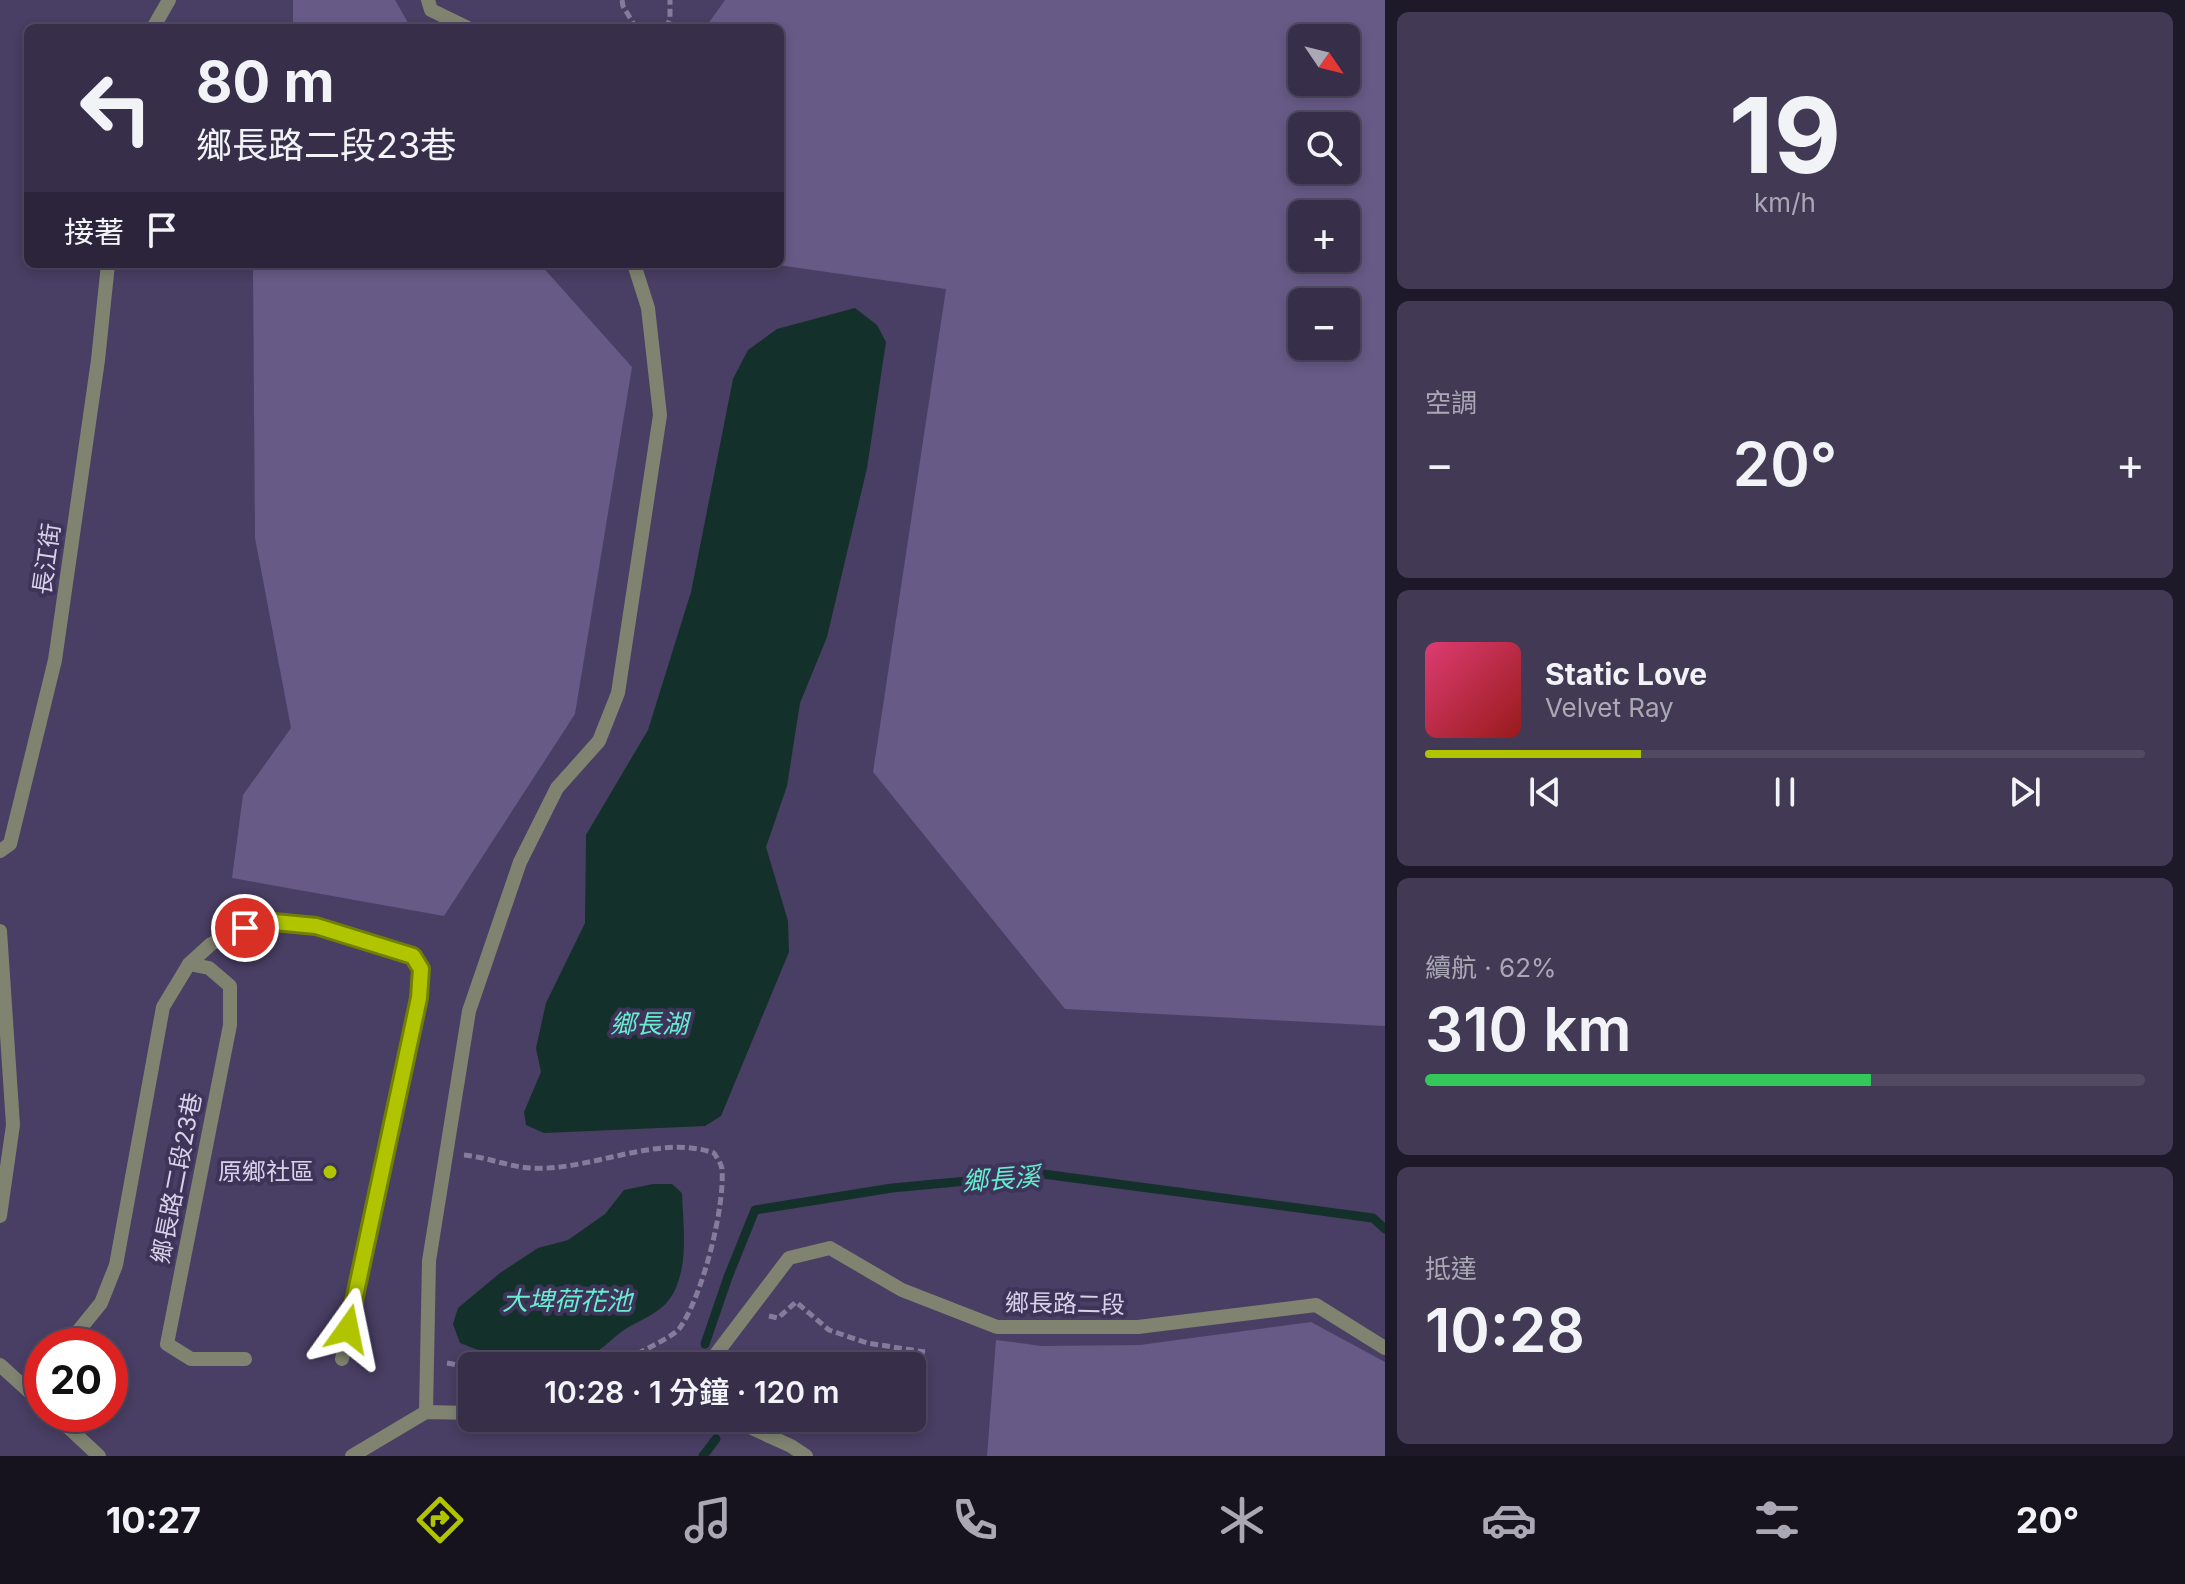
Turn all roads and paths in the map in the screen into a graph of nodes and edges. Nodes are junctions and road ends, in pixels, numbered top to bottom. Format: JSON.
{"nodes":[{"id":1,"x":169,"y":0,"type":"edge"},
{"id":2,"x":428,"y":0,"type":"edge"},
{"id":3,"x":622,"y":0,"type":"edge"},
{"id":4,"x":670,"y":0,"type":"edge"},
{"id":5,"x":155,"y":24,"type":"edge"},
{"id":6,"x":460,"y":24,"type":"edge"},
{"id":7,"x":634,"y":24,"type":"edge"},
{"id":8,"x":668,"y":24,"type":"edge"},
{"id":9,"x":108,"y":268,"type":"edge"},
{"id":10,"x":635,"y":268,"type":"edge"},
{"id":11,"x":0,"y":851,"type":"edge"},
{"id":12,"x":0,"y":931,"type":"edge"},
{"id":13,"x":189,"y":964,"type":"junction"},
{"id":14,"x":448,"y":1153,"type":"junction"},
{"id":15,"x":0,"y":1216,"type":"edge"},
{"id":16,"x":749,"y":1311,"type":"junction"},
{"id":17,"x":81,"y":1328,"type":"edge"},
{"id":18,"x":1385,"y":1348,"type":"edge"},
{"id":19,"x":640,"y":1352,"type":"edge"},
{"id":20,"x":718,"y":1352,"type":"edge"},
{"id":21,"x":925,"y":1352,"type":"dead end"},
{"id":22,"x":245,"y":1359,"type":"dead end"},
{"id":23,"x":342,"y":1359,"type":"dead end"},
{"id":24,"x":0,"y":1365,"type":"edge"},
{"id":25,"x":24,"y":1385,"type":"edge"},
{"id":26,"x":426,"y":1412,"type":"junction"},
{"id":27,"x":458,"y":1413,"type":"edge"},
{"id":28,"x":73,"y":1432,"type":"edge"},
{"id":29,"x":760,"y":1432,"type":"edge"},
{"id":30,"x":99,"y":1456,"type":"edge"},
{"id":31,"x":352,"y":1456,"type":"edge"},
{"id":32,"x":806,"y":1456,"type":"edge"}],
"edges":[{"from":1,"to":5,"type":"lane"},
{"from":2,"to":6,"type":"lane"},
{"from":3,"to":7,"type":"path"},
{"from":4,"to":8,"type":"path"},
{"from":9,"to":11,"type":"lane","name":"長江街"},
{"from":10,"to":14,"type":"lane"},
{"from":12,"to":15,"type":"lane"},
{"from":13,"to":17,"type":"lane","name":"鄉長路二段23巷"},
{"from":13,"to":22,"type":"lane","name":"鄉長路二段23巷"},
{"from":13,"to":23,"type":"lane","name":"鄉長路二段23巷"},
{"from":14,"to":19,"type":"path"},
{"from":14,"to":26,"type":"lane"},
{"from":16,"to":18,"type":"lane","name":"鄉長路二段"},
{"from":16,"to":20,"type":"lane","name":"鄉長路二段"},
{"from":16,"to":21,"type":"path"},
{"from":24,"to":25,"type":"lane"},
{"from":26,"to":27,"type":"lane"},
{"from":26,"to":31,"type":"lane"},
{"from":28,"to":30,"type":"lane"},
{"from":29,"to":32,"type":"lane"}]}
